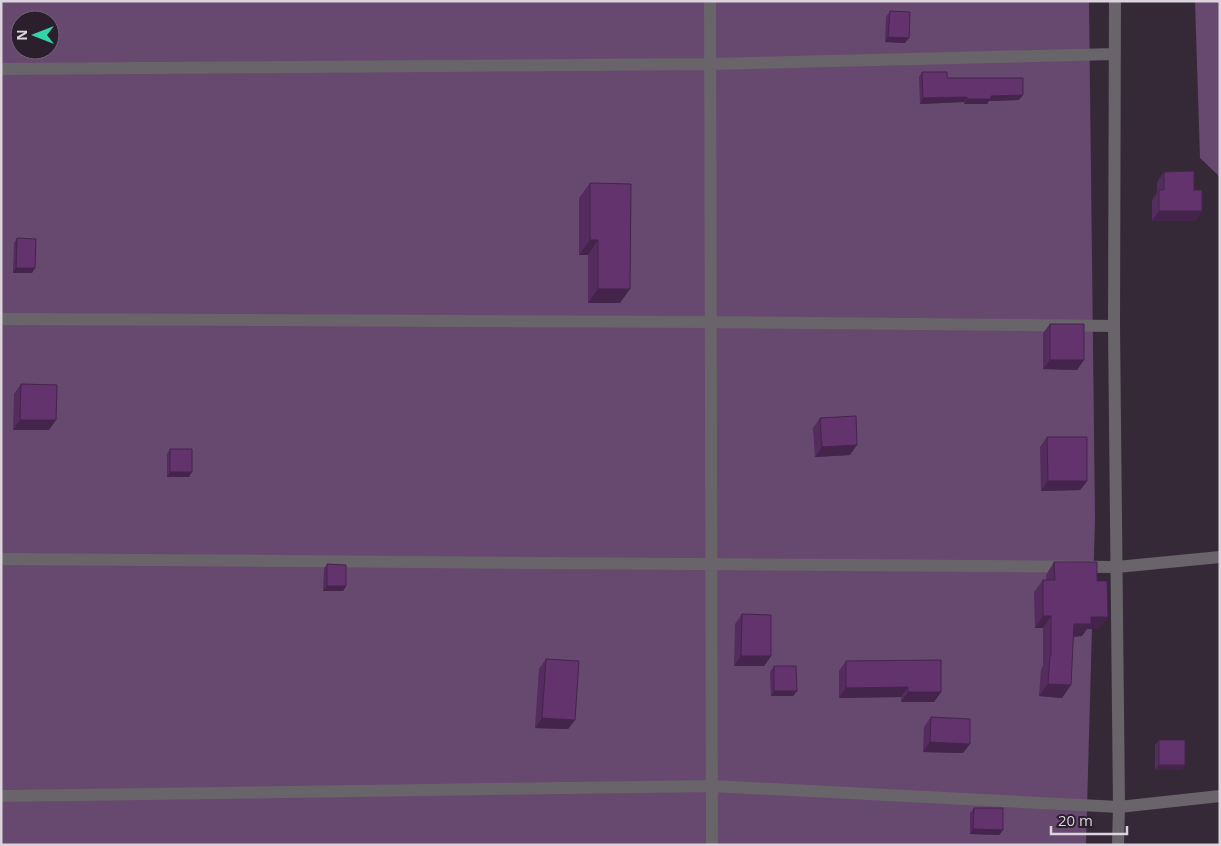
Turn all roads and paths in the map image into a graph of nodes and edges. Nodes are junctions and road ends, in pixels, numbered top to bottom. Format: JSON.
{"nodes":[{"id":1,"x":710,"y":1,"type":"edge"},
{"id":2,"x":1115,"y":1,"type":"edge"},
{"id":3,"x":1114,"y":54,"type":"junction"},
{"id":4,"x":710,"y":64,"type":"junction"},
{"id":5,"x":1,"y":69,"type":"edge"},
{"id":6,"x":1,"y":319,"type":"edge"},
{"id":7,"x":711,"y":322,"type":"junction"},
{"id":8,"x":1114,"y":326,"type":"junction"},
{"id":9,"x":1220,"y":557,"type":"edge"},
{"id":10,"x":1,"y":559,"type":"edge"},
{"id":11,"x":712,"y":565,"type":"junction"},
{"id":12,"x":1117,"y":567,"type":"junction"},
{"id":13,"x":712,"y":786,"type":"junction"},
{"id":14,"x":1,"y":796,"type":"edge"},
{"id":15,"x":1220,"y":796,"type":"edge"},
{"id":16,"x":1119,"y":807,"type":"junction"},
{"id":17,"x":712,"y":845,"type":"edge"},
{"id":18,"x":1118,"y":845,"type":"edge"}],
"edges":[{"from":1,"to":4,"type":"street"},
{"from":2,"to":3,"type":"street"},
{"from":3,"to":4,"type":"street"},
{"from":3,"to":8,"type":"street"},
{"from":4,"to":5,"type":"street"},
{"from":4,"to":7,"type":"street"},
{"from":6,"to":7,"type":"street"},
{"from":7,"to":8,"type":"street"},
{"from":7,"to":11,"type":"street"},
{"from":8,"to":12,"type":"street"},
{"from":9,"to":12,"type":"street"},
{"from":10,"to":11,"type":"street"},
{"from":11,"to":12,"type":"street"},
{"from":11,"to":13,"type":"street"},
{"from":12,"to":16,"type":"street"},
{"from":13,"to":14,"type":"street"},
{"from":13,"to":16,"type":"street"},
{"from":13,"to":17,"type":"street"},
{"from":15,"to":16,"type":"street"},
{"from":16,"to":18,"type":"street"}]}
